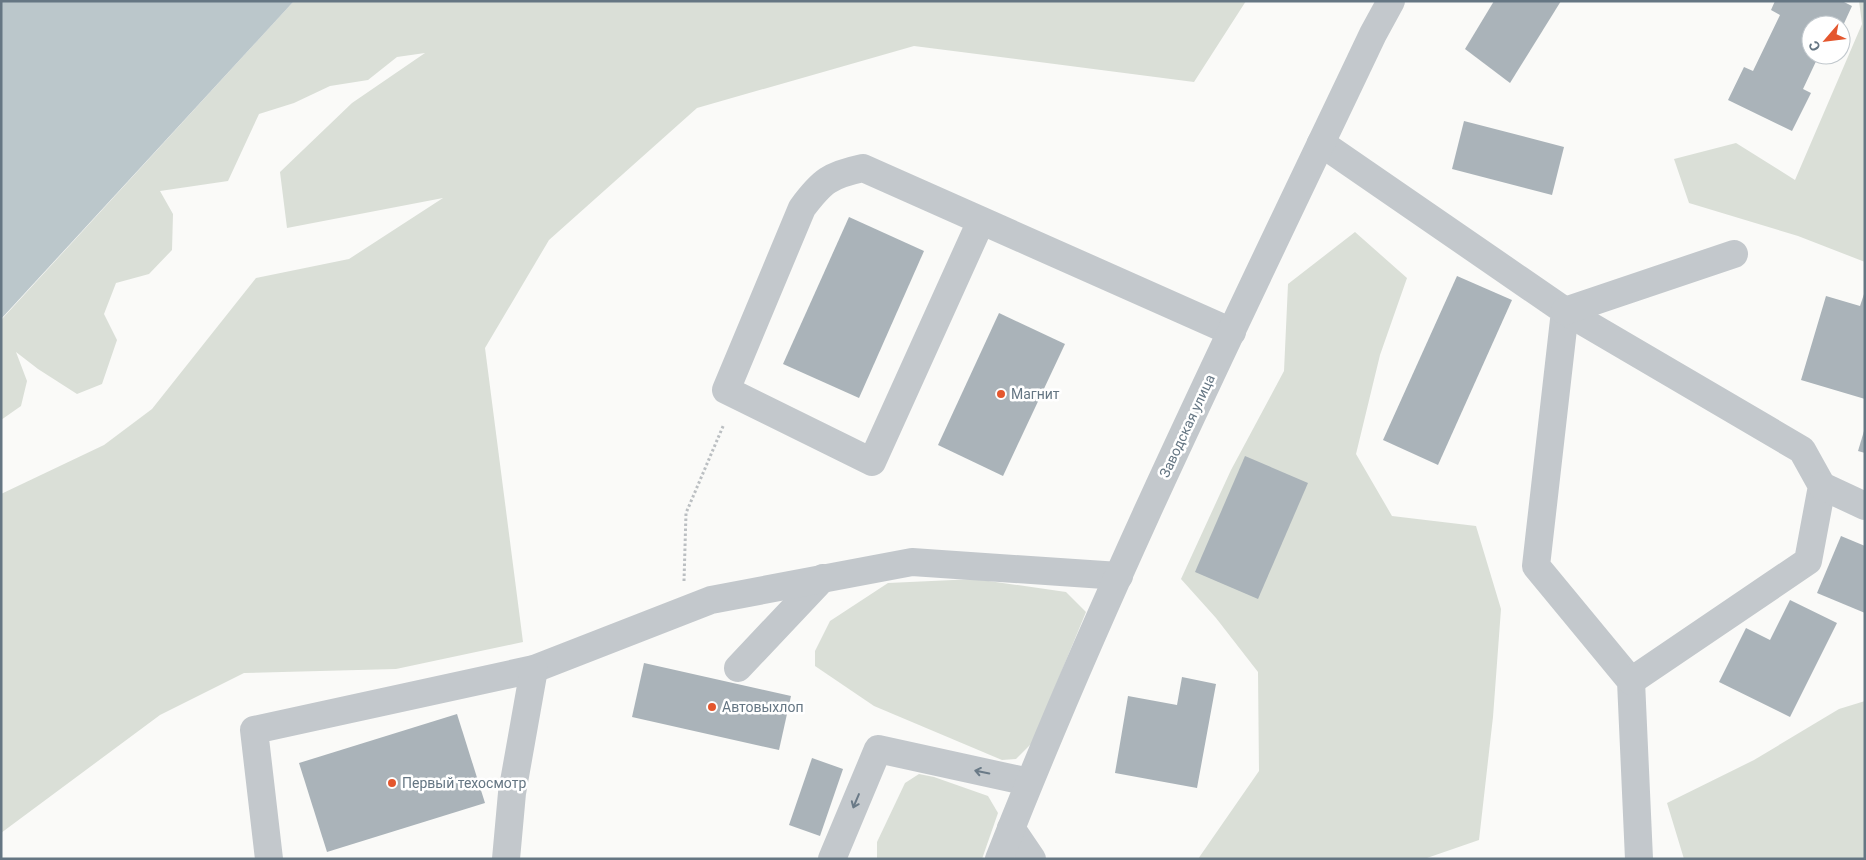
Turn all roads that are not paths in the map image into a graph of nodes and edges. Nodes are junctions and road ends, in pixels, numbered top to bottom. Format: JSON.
{"nodes":[{"id":1,"x":1391,"y":1,"type":"edge"},
{"id":2,"x":1321,"y":143,"type":"junction"},
{"id":3,"x":981,"y":221,"type":"junction"},
{"id":4,"x":1734,"y":254,"type":"dead end"},
{"id":5,"x":1565,"y":311,"type":"junction"},
{"id":6,"x":1232,"y":332,"type":"junction"},
{"id":7,"x":1822,"y":486,"type":"junction"},
{"id":8,"x":1865,"y":506,"type":"edge"},
{"id":9,"x":1119,"y":576,"type":"junction"},
{"id":10,"x":823,"y":578,"type":"junction"},
{"id":11,"x":738,"y":668,"type":"dead end"},
{"id":12,"x":534,"y":669,"type":"junction"},
{"id":13,"x":1631,"y":681,"type":"junction"},
{"id":14,"x":1030,"y":782,"type":"junction"},
{"id":15,"x":1011,"y":828,"type":"junction"},
{"id":16,"x":269,"y":859,"type":"edge"},
{"id":17,"x":506,"y":859,"type":"edge"},
{"id":18,"x":832,"y":859,"type":"edge"},
{"id":19,"x":999,"y":859,"type":"edge"},
{"id":20,"x":1032,"y":859,"type":"edge"},
{"id":21,"x":1639,"y":859,"type":"edge"}],
"edges":[{"from":1,"to":2,"type":"street","name":"Заводская улица"},
{"from":2,"to":5,"type":"street"},
{"from":2,"to":6,"type":"street","name":"Заводская улица"},
{"from":3,"to":3,"type":"street"},
{"from":3,"to":6,"type":"street"},
{"from":4,"to":5,"type":"street"},
{"from":5,"to":7,"type":"street"},
{"from":5,"to":13,"type":"street"},
{"from":6,"to":9,"type":"street","name":"Заводская улица"},
{"from":7,"to":8,"type":"street"},
{"from":7,"to":13,"type":"street"},
{"from":9,"to":10,"type":"street"},
{"from":9,"to":14,"type":"street","name":"Заводская улица"},
{"from":10,"to":11,"type":"street"},
{"from":10,"to":12,"type":"street"},
{"from":12,"to":16,"type":"street"},
{"from":12,"to":17,"type":"street"},
{"from":13,"to":21,"type":"street"},
{"from":14,"to":15,"type":"street","name":"Заводская улица"},
{"from":14,"to":18,"type":"street","one_way":true},
{"from":15,"to":19,"type":"street","name":"Заводская улица"},
{"from":15,"to":20,"type":"street"}]}
